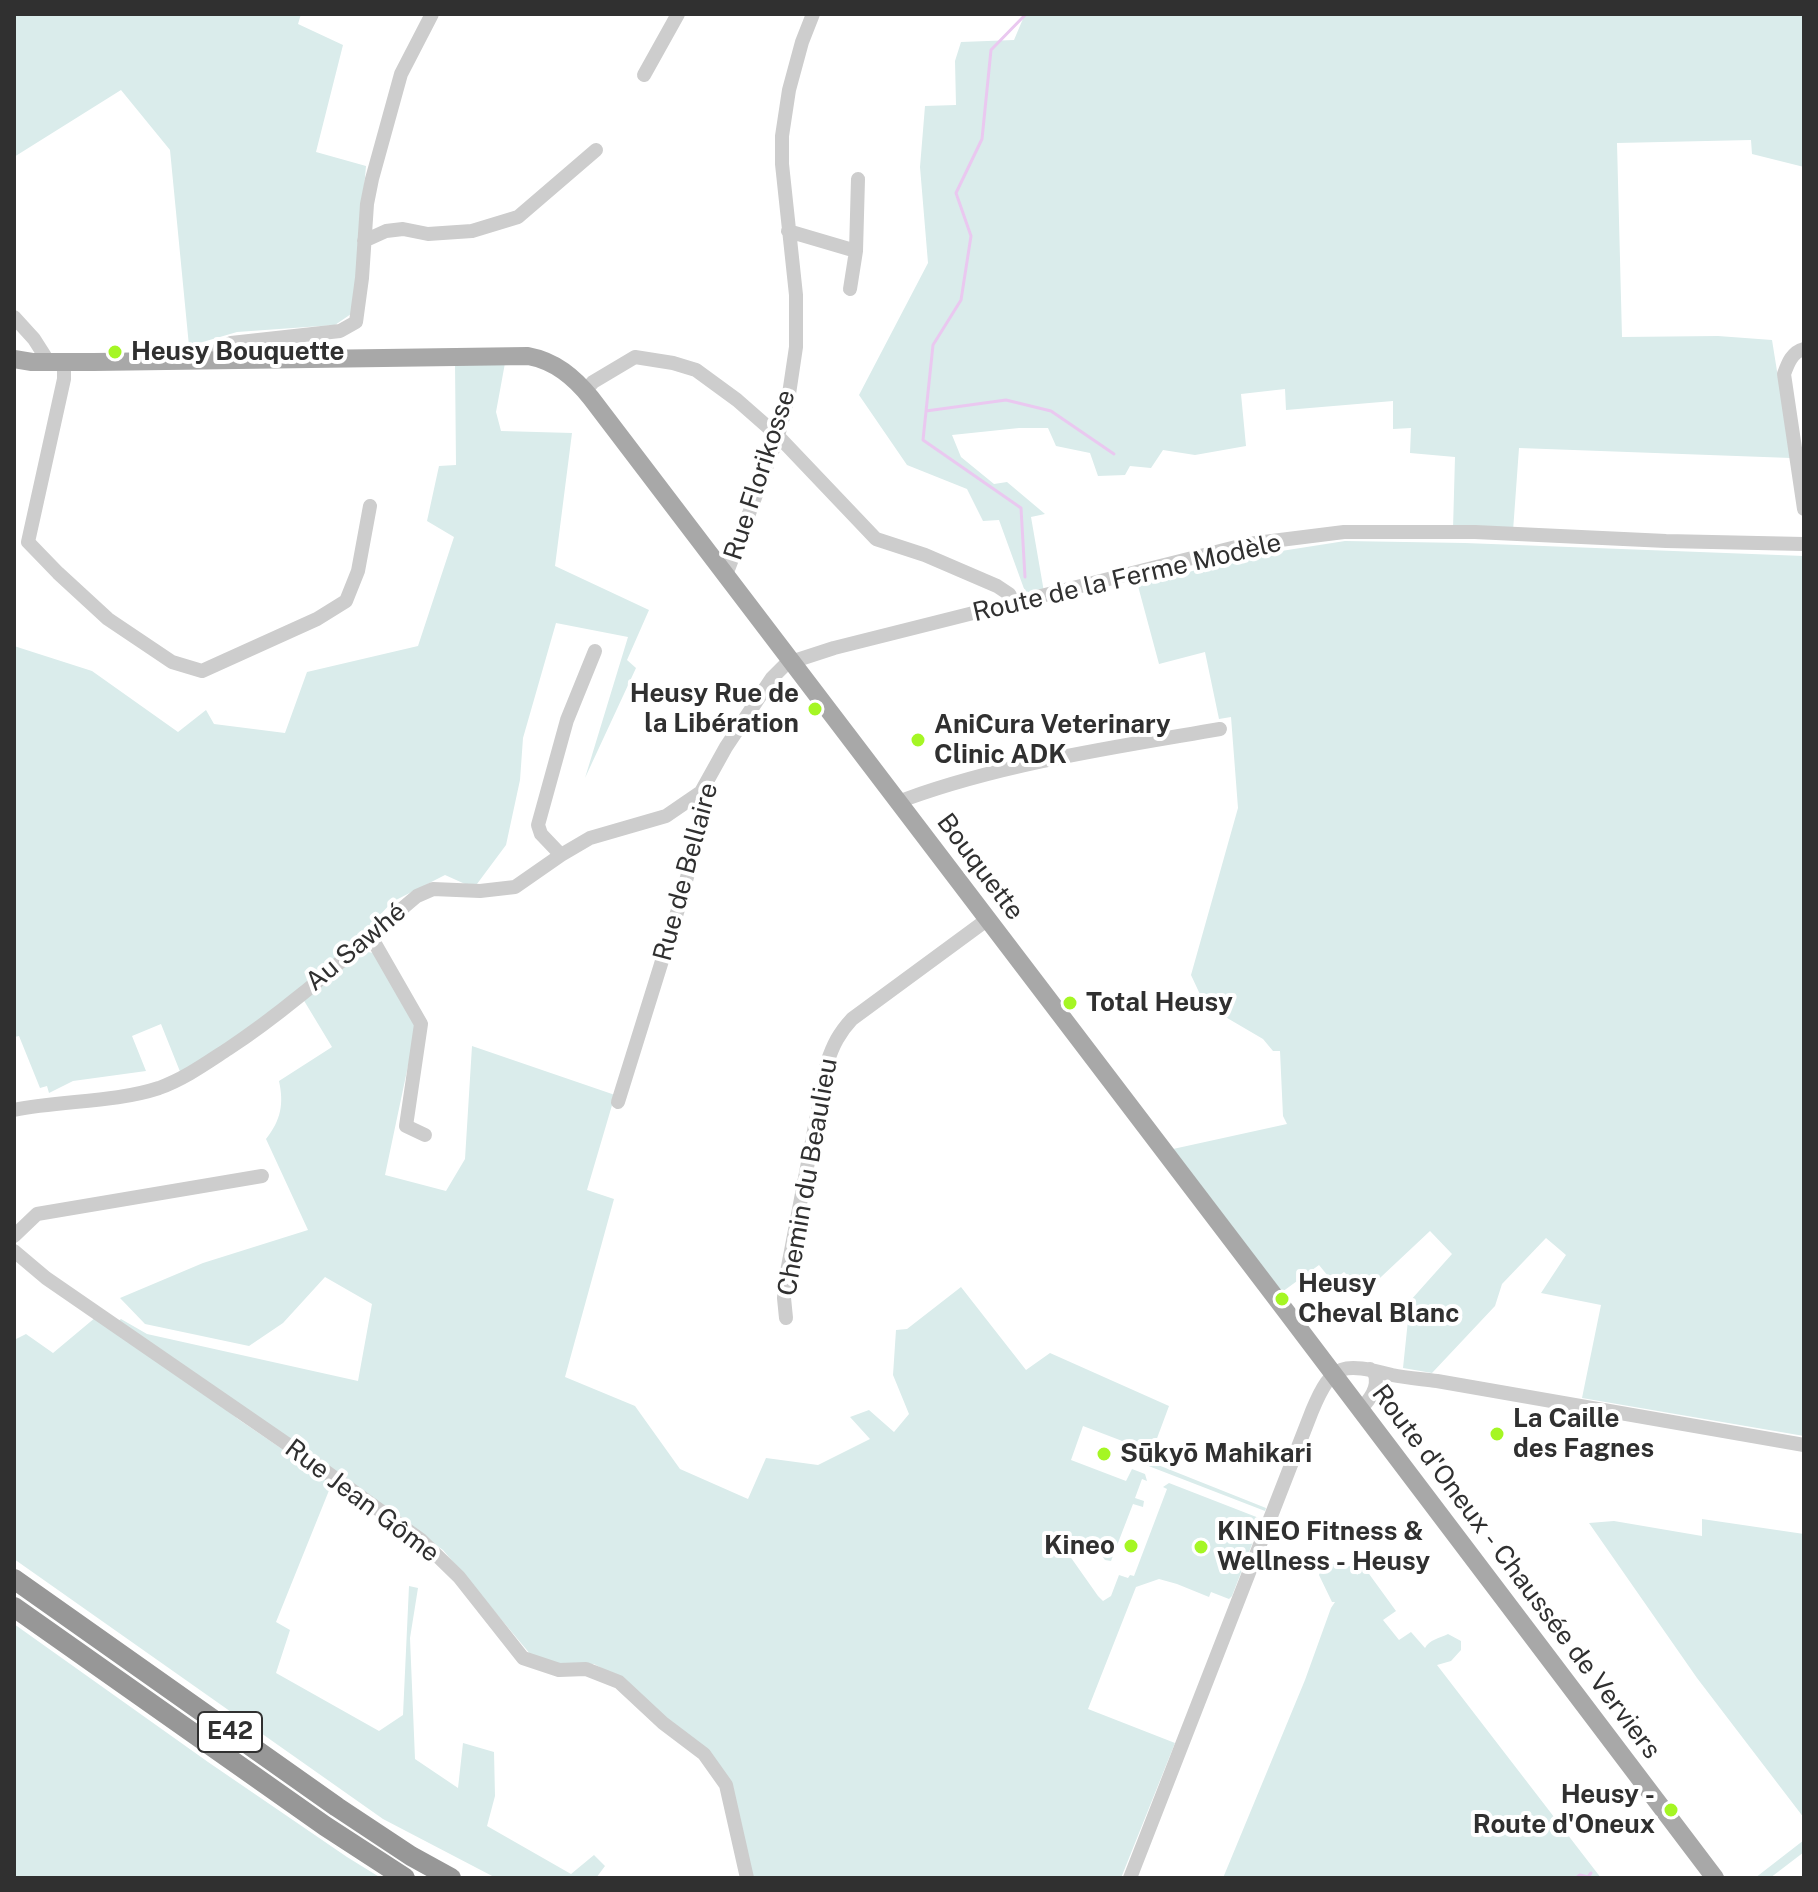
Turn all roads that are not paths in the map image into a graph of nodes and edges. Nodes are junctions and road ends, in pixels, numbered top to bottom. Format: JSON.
{"nodes":[{"id":1,"x":432,"y":14,"type":"edge"},
{"id":2,"x":678,"y":14,"type":"edge"},
{"id":3,"x":813,"y":14,"type":"edge"},
{"id":4,"x":644,"y":75,"type":"dead end"},
{"id":5,"x":596,"y":150,"type":"dead end"},
{"id":6,"x":858,"y":179,"type":"dead end"},
{"id":7,"x":788,"y":231,"type":"junction"},
{"id":8,"x":364,"y":241,"type":"junction"},
{"id":9,"x":856,"y":251,"type":"junction"},
{"id":10,"x":850,"y":289,"type":"dead end"},
{"id":11,"x":14,"y":317,"type":"edge"},
{"id":12,"x":1804,"y":349,"type":"edge"},
{"id":13,"x":14,"y":359,"type":"edge"},
{"id":14,"x":215,"y":360,"type":"junction"},
{"id":15,"x":56,"y":362,"type":"junction"},
{"id":16,"x":585,"y":391,"type":"junction"},
{"id":17,"x":778,"y":436,"type":"junction"},
{"id":18,"x":370,"y":506,"type":"dead end"},
{"id":19,"x":1804,"y":509,"type":"edge"},
{"id":20,"x":21,"y":544,"type":"edge"},
{"id":21,"x":1804,"y":544,"type":"edge"},
{"id":22,"x":726,"y":575,"type":"junction"},
{"id":23,"x":1015,"y":603,"type":"junction"},
{"id":24,"x":595,"y":651,"type":"dead end"},
{"id":25,"x":791,"y":662,"type":"junction"},
{"id":26,"x":1220,"y":729,"type":"dead end"},
{"id":27,"x":701,"y":792,"type":"junction"},
{"id":28,"x":900,"y":803,"type":"junction"},
{"id":29,"x":561,"y":855,"type":"junction"},
{"id":30,"x":988,"y":919,"type":"junction"},
{"id":31,"x":370,"y":935,"type":"junction"},
{"id":32,"x":618,"y":1102,"type":"dead end"},
{"id":33,"x":14,"y":1110,"type":"edge"},
{"id":34,"x":425,"y":1135,"type":"dead end"},
{"id":35,"x":262,"y":1176,"type":"dead end"},
{"id":36,"x":14,"y":1236,"type":"edge"},
{"id":37,"x":14,"y":1251,"type":"edge"},
{"id":38,"x":786,"y":1318,"type":"dead end"},
{"id":39,"x":1370,"y":1369,"type":"junction"},
{"id":40,"x":1334,"y":1374,"type":"junction"},
{"id":41,"x":1397,"y":1376,"type":"junction"},
{"id":42,"x":1376,"y":1385,"type":"junction"},
{"id":43,"x":1360,"y":1410,"type":"junction"},
{"id":44,"x":1804,"y":1445,"type":"edge"},
{"id":45,"x":14,"y":1579,"type":"edge"},
{"id":46,"x":14,"y":1607,"type":"edge"},
{"id":47,"x":405,"y":1878,"type":"edge"},
{"id":48,"x":451,"y":1878,"type":"edge"},
{"id":49,"x":747,"y":1878,"type":"edge"},
{"id":50,"x":1130,"y":1878,"type":"edge"},
{"id":51,"x":1715,"y":1878,"type":"edge"}],
"edges":[{"from":1,"to":8,"type":"street"},
{"from":2,"to":4,"type":"street"},
{"from":3,"to":7,"type":"street","name":"Rue Florikosse"},
{"from":5,"to":8,"type":"street"},
{"from":6,"to":9,"type":"street"},
{"from":7,"to":9,"type":"street"},
{"from":7,"to":17,"type":"street","name":"Rue Florikosse"},
{"from":8,"to":14,"type":"street"},
{"from":9,"to":10,"type":"street"},
{"from":11,"to":15,"type":"street"},
{"from":12,"to":19,"type":"street"},
{"from":13,"to":15,"type":"main road","name":"Bouquette"},
{"from":14,"to":15,"type":"main road","name":"Bouquette"},
{"from":14,"to":16,"type":"main road","name":"Bouquette"},
{"from":15,"to":20,"type":"street"},
{"from":16,"to":17,"type":"street"},
{"from":16,"to":22,"type":"main road","name":"Bouquette"},
{"from":17,"to":22,"type":"street","name":"Rue Florikosse"},
{"from":17,"to":23,"type":"street"},
{"from":18,"to":20,"type":"street"},
{"from":21,"to":23,"type":"street","name":"Route de la Ferme Modèle"},
{"from":22,"to":25,"type":"main road","name":"Bouquette"},
{"from":23,"to":25,"type":"street","name":"Route de la Ferme Modèle"},
{"from":24,"to":29,"type":"street"},
{"from":25,"to":27,"type":"street","name":"Rue de Bellaire"},
{"from":25,"to":28,"type":"main road","name":"Bouquette"},
{"from":26,"to":28,"type":"street"},
{"from":27,"to":29,"type":"street","name":"Au Sawhé"},
{"from":27,"to":32,"type":"street","name":"Rue de Bellaire"},
{"from":28,"to":30,"type":"main road","name":"Bouquette"},
{"from":29,"to":31,"type":"street","name":"Au Sawhé"},
{"from":30,"to":38,"type":"street","name":"Chemin du Beaulieu"},
{"from":30,"to":40,"type":"main road","name":"Bouquette"},
{"from":31,"to":33,"type":"street","name":"Au Sawhé"},
{"from":31,"to":34,"type":"street"},
{"from":35,"to":36,"type":"street"},
{"from":37,"to":49,"type":"street","name":"Rue Jean Gôme"},
{"from":39,"to":40,"type":"street"},
{"from":39,"to":41,"type":"street"},
{"from":39,"to":42,"type":"street"},
{"from":40,"to":43,"type":"main road","name":"Route d'Oneux - Chaussée de Verviers"},
{"from":40,"to":50,"type":"street"},
{"from":41,"to":42,"type":"street"},
{"from":41,"to":44,"type":"street"},
{"from":42,"to":43,"type":"street"},
{"from":43,"to":51,"type":"main road","name":"Route d'Oneux - Chaussée de Verviers"},
{"from":45,"to":48,"type":"highway","number":"E42"},
{"from":46,"to":47,"type":"highway","number":"E42"}]}
